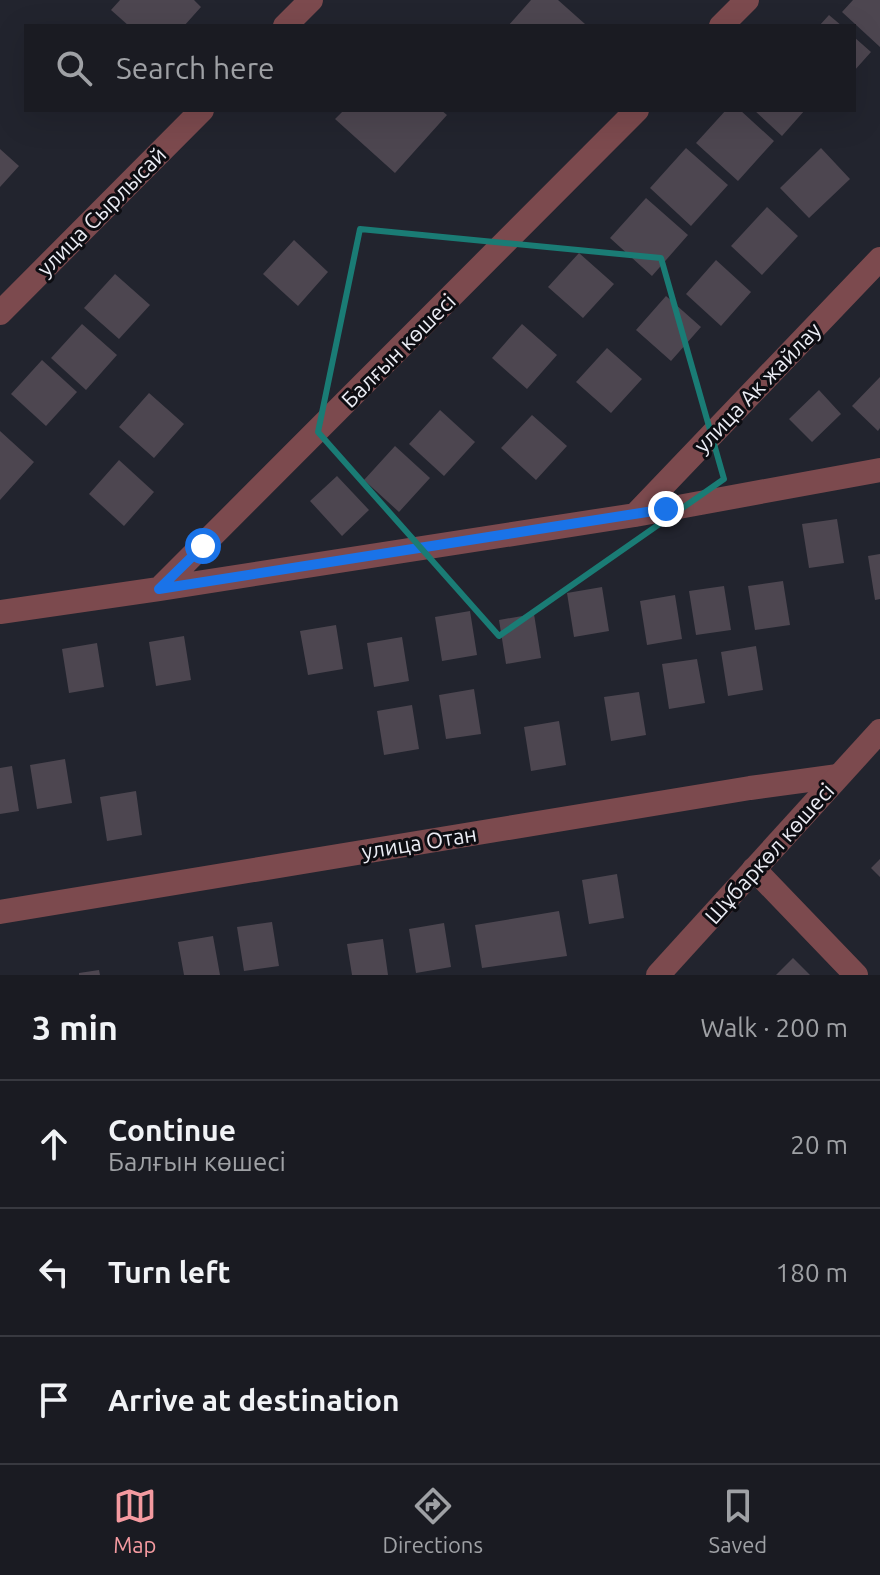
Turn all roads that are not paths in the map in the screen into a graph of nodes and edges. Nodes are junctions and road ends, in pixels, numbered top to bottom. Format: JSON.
{"nodes":[{"id":1,"x":311,"y":0,"type":"edge"},
{"id":2,"x":747,"y":0,"type":"edge"},
{"id":3,"x":287,"y":24,"type":"edge"},
{"id":4,"x":723,"y":24,"type":"edge"},
{"id":5,"x":200,"y":112,"type":"edge"},
{"id":6,"x":635,"y":112,"type":"edge"},
{"id":7,"x":880,"y":259,"type":"edge"},
{"id":8,"x":0,"y":313,"type":"edge"},
{"id":9,"x":880,"y":470,"type":"edge"},
{"id":10,"x":635,"y":515,"type":"junction"},
{"id":11,"x":159,"y":589,"type":"junction"},
{"id":12,"x":0,"y":612,"type":"edge"},
{"id":13,"x":880,"y":731,"type":"edge"},
{"id":14,"x":838,"y":776,"type":"junction"},
{"id":15,"x":754,"y":869,"type":"junction"},
{"id":16,"x":0,"y":912,"type":"edge"},
{"id":17,"x":658,"y":975,"type":"edge"},
{"id":18,"x":856,"y":975,"type":"edge"}],
"edges":[{"from":1,"to":3,"type":"street"},
{"from":2,"to":4,"type":"street"},
{"from":5,"to":8,"type":"street","name":"улица Сырлысай"},
{"from":6,"to":11,"type":"street","name":"Балғын көшесі"},
{"from":7,"to":10,"type":"street","name":"улица Ак жайлау"},
{"from":9,"to":10,"type":"street"},
{"from":10,"to":11,"type":"street"},
{"from":11,"to":12,"type":"street"},
{"from":13,"to":14,"type":"street","name":"Шұбаркөл көшесі"},
{"from":14,"to":15,"type":"street","name":"Шұбаркөл көшесі"},
{"from":14,"to":16,"type":"street","name":"улица Отан"},
{"from":15,"to":17,"type":"street","name":"Шұбаркөл көшесі"},
{"from":15,"to":18,"type":"street"}]}
